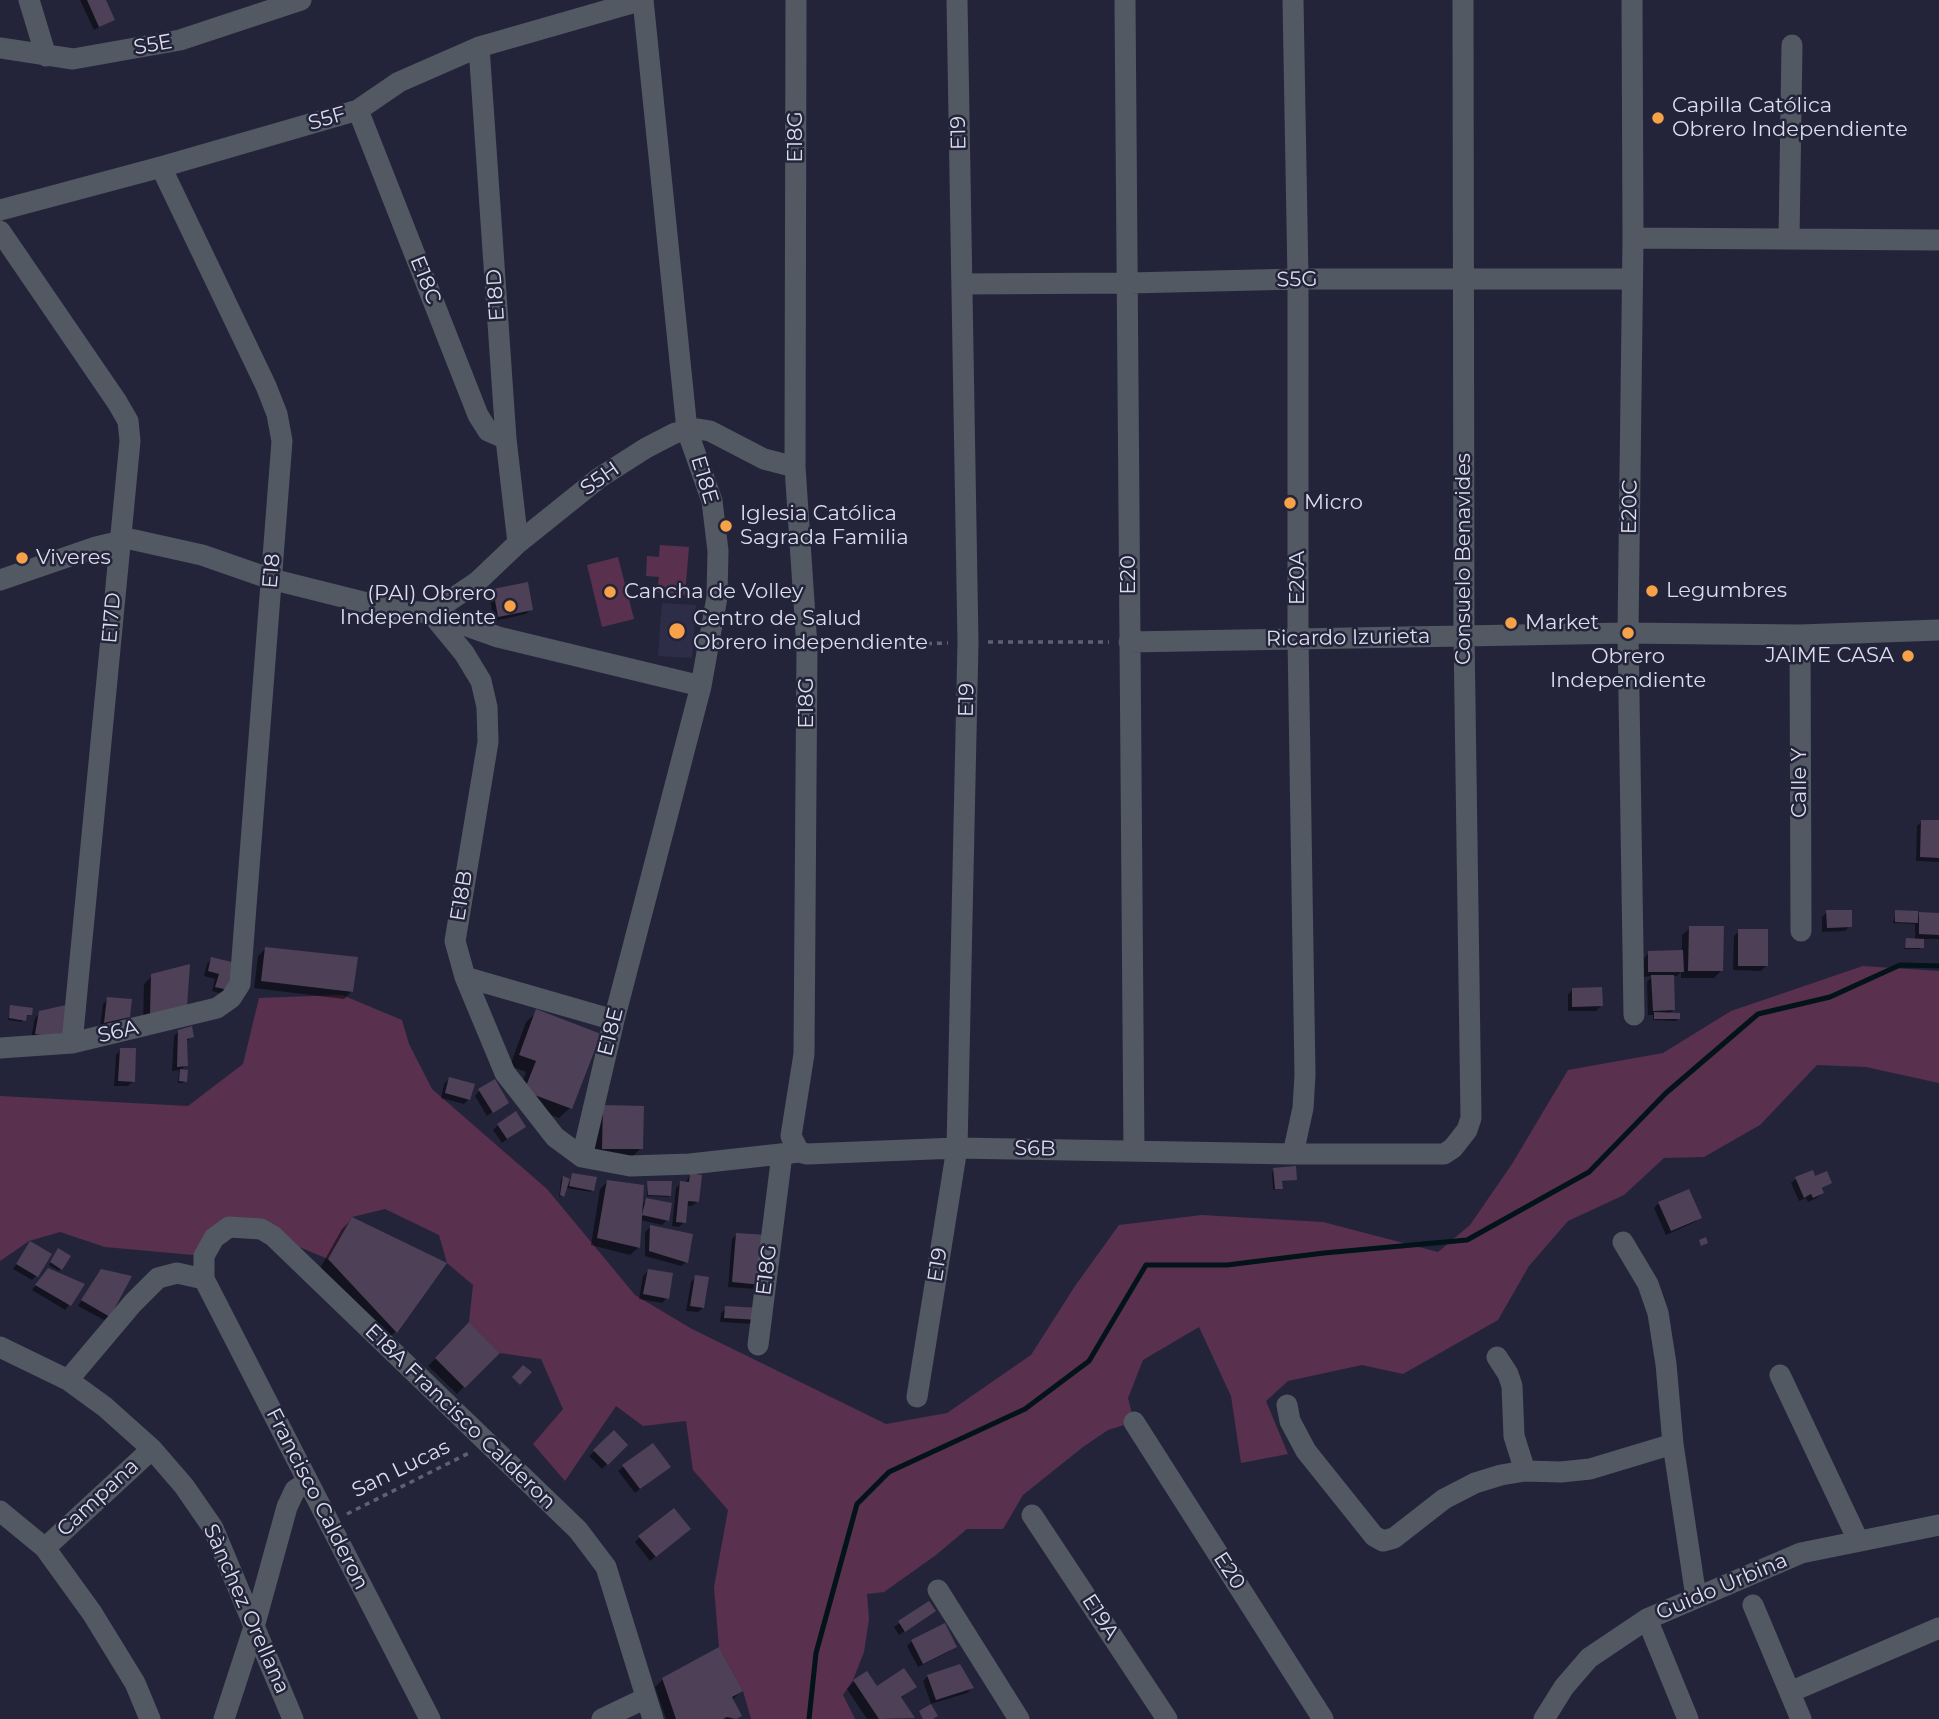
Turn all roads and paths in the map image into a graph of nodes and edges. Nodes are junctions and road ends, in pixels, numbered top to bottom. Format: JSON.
{"nodes":[{"id":1,"x":29,"y":0,"type":"edge"},
{"id":2,"x":301,"y":0,"type":"edge"},
{"id":3,"x":643,"y":0,"type":"edge"},
{"id":4,"x":796,"y":0,"type":"edge"},
{"id":5,"x":957,"y":0,"type":"edge"},
{"id":6,"x":1125,"y":0,"type":"edge"},
{"id":7,"x":1293,"y":0,"type":"edge"},
{"id":8,"x":1463,"y":0,"type":"edge"},
{"id":9,"x":1632,"y":0,"type":"edge"},
{"id":10,"x":1792,"y":45,"type":"dead end"},
{"id":11,"x":479,"y":47,"type":"junction"},
{"id":12,"x":0,"y":48,"type":"edge"},
{"id":13,"x":46,"y":56,"type":"junction"},
{"id":14,"x":358,"y":110,"type":"junction"},
{"id":15,"x":160,"y":167,"type":"junction"},
{"id":16,"x":0,"y":210,"type":"edge"},
{"id":17,"x":0,"y":231,"type":"edge"},
{"id":18,"x":1633,"y":238,"type":"junction"},
{"id":19,"x":1789,"y":239,"type":"junction"},
{"id":20,"x":1939,"y":240,"type":"edge"},
{"id":21,"x":1298,"y":279,"type":"junction"},
{"id":22,"x":1633,"y":279,"type":"junction"},
{"id":23,"x":1463,"y":280,"type":"junction"},
{"id":24,"x":962,"y":284,"type":"junction"},
{"id":25,"x":1129,"y":284,"type":"junction"},
{"id":26,"x":687,"y":430,"type":"junction"},
{"id":27,"x":506,"y":439,"type":"junction"},
{"id":28,"x":795,"y":467,"type":"junction"},
{"id":29,"x":119,"y":540,"type":"junction"},
{"id":30,"x":518,"y":543,"type":"junction"},
{"id":31,"x":271,"y":579,"type":"junction"},
{"id":32,"x":0,"y":580,"type":"edge"},
{"id":33,"x":431,"y":613,"type":"junction"},
{"id":34,"x":1939,"y":630,"type":"edge"},
{"id":35,"x":1628,"y":633,"type":"junction"},
{"id":36,"x":1464,"y":635,"type":"junction"},
{"id":37,"x":1800,"y":635,"type":"junction"},
{"id":38,"x":1298,"y":639,"type":"junction"},
{"id":39,"x":968,"y":642,"type":"junction"},
{"id":40,"x":1129,"y":642,"type":"junction"},
{"id":41,"x":807,"y":647,"type":"junction"},
{"id":42,"x":701,"y":686,"type":"junction"},
{"id":43,"x":1801,"y":932,"type":"dead end"},
{"id":44,"x":465,"y":977,"type":"junction"},
{"id":45,"x":231,"y":999,"type":"joint"},
{"id":46,"x":1634,"y":1015,"type":"dead end"},
{"id":47,"x":614,"y":1020,"type":"junction"},
{"id":48,"x":72,"y":1043,"type":"junction"},
{"id":49,"x":0,"y":1048,"type":"edge"},
{"id":50,"x":1471,"y":1118,"type":"joint"},
{"id":51,"x":957,"y":1148,"type":"junction"},
{"id":52,"x":1134,"y":1151,"type":"junction"},
{"id":53,"x":790,"y":1153,"type":"junction"},
{"id":54,"x":1293,"y":1154,"type":"junction"},
{"id":55,"x":582,"y":1157,"type":"junction"},
{"id":56,"x":1623,"y":1242,"type":"dead end"},
{"id":57,"x":204,"y":1279,"type":"junction"},
{"id":58,"x":758,"y":1345,"type":"dead end"},
{"id":59,"x":0,"y":1347,"type":"edge"},
{"id":60,"x":1497,"y":1357,"type":"dead end"},
{"id":61,"x":1780,"y":1375,"type":"dead end"},
{"id":62,"x":68,"y":1380,"type":"junction"},
{"id":63,"x":918,"y":1397,"type":"dead end"},
{"id":64,"x":1287,"y":1405,"type":"dead end"},
{"id":65,"x":1134,"y":1422,"type":"dead end"},
{"id":66,"x":487,"y":1444,"type":"junction"},
{"id":67,"x":1673,"y":1444,"type":"junction"},
{"id":68,"x":152,"y":1449,"type":"junction"},
{"id":69,"x":1525,"y":1471,"type":"junction"},
{"id":70,"x":308,"y":1482,"type":"junction"},
{"id":71,"x":0,"y":1511,"type":"edge"},
{"id":72,"x":1032,"y":1515,"type":"dead end"},
{"id":73,"x":329,"y":1522,"type":"junction"},
{"id":74,"x":1939,"y":1525,"type":"edge"},
{"id":75,"x":1858,"y":1540,"type":"junction"},
{"id":76,"x":45,"y":1548,"type":"junction"},
{"id":77,"x":938,"y":1590,"type":"dead end"},
{"id":78,"x":1696,"y":1597,"type":"junction"},
{"id":79,"x":1753,"y":1605,"type":"dead end"},
{"id":80,"x":1647,"y":1619,"type":"junction"},
{"id":81,"x":254,"y":1627,"type":"junction"},
{"id":82,"x":1939,"y":1628,"type":"edge"},
{"id":83,"x":1790,"y":1692,"type":"junction"},
{"id":84,"x":646,"y":1698,"type":"junction"},
{"id":85,"x":150,"y":1719,"type":"edge"},
{"id":86,"x":224,"y":1719,"type":"edge"},
{"id":87,"x":293,"y":1719,"type":"edge"},
{"id":88,"x":430,"y":1719,"type":"edge"},
{"id":89,"x":602,"y":1719,"type":"edge"},
{"id":90,"x":653,"y":1719,"type":"edge"},
{"id":91,"x":1019,"y":1719,"type":"edge"},
{"id":92,"x":1167,"y":1719,"type":"edge"},
{"id":93,"x":1323,"y":1719,"type":"edge"},
{"id":94,"x":1545,"y":1719,"type":"edge"},
{"id":95,"x":1688,"y":1719,"type":"edge"},
{"id":96,"x":1801,"y":1719,"type":"edge"}],
"edges":[{"from":1,"to":13,"type":"street"},
{"from":2,"to":13,"type":"street","name":"S5E"},
{"from":3,"to":11,"type":"street","name":"S5F"},
{"from":3,"to":26,"type":"street","name":"E18E"},
{"from":4,"to":28,"type":"street","name":"E18G"},
{"from":5,"to":24,"type":"street","name":"E19"},
{"from":6,"to":25,"type":"street","name":"E20"},
{"from":7,"to":21,"type":"street","name":"E20A"},
{"from":8,"to":23,"type":"street","name":"Consuelo Benavides"},
{"from":9,"to":18,"type":"street","name":"E20C"},
{"from":10,"to":19,"type":"street"},
{"from":11,"to":14,"type":"street","name":"S5F"},
{"from":11,"to":27,"type":"street","name":"E18D"},
{"from":12,"to":13,"type":"street","name":"S5E"},
{"from":14,"to":15,"type":"street","name":"S5F"},
{"from":14,"to":27,"type":"street","name":"E18C"},
{"from":15,"to":16,"type":"street","name":"S5F"},
{"from":15,"to":31,"type":"street","name":"E18"},
{"from":17,"to":29,"type":"street","name":"E17D"},
{"from":18,"to":19,"type":"street"},
{"from":18,"to":22,"type":"street","name":"E20C"},
{"from":19,"to":20,"type":"street"},
{"from":21,"to":23,"type":"street","name":"S5G"},
{"from":21,"to":25,"type":"street","name":"S5G"},
{"from":21,"to":38,"type":"street","name":"E20A"},
{"from":22,"to":23,"type":"street","name":"S5G"},
{"from":22,"to":35,"type":"street","name":"E20C"},
{"from":23,"to":36,"type":"street","name":"Consuelo Benavides"},
{"from":24,"to":25,"type":"street","name":"S5G"},
{"from":24,"to":39,"type":"street","name":"E19"},
{"from":25,"to":40,"type":"street","name":"E20"},
{"from":26,"to":28,"type":"street"},
{"from":26,"to":30,"type":"street","name":"S5H"},
{"from":26,"to":42,"type":"street","name":"E18E"},
{"from":27,"to":30,"type":"street","name":"E18D"},
{"from":28,"to":41,"type":"street","name":"E18G"},
{"from":29,"to":31,"type":"street"},
{"from":29,"to":32,"type":"street"},
{"from":29,"to":48,"type":"street","name":"E17D"},
{"from":30,"to":33,"type":"street","name":"S5H"},
{"from":31,"to":33,"type":"street"},
{"from":31,"to":45,"type":"street","name":"E18"},
{"from":33,"to":42,"type":"street"},
{"from":33,"to":44,"type":"street","name":"E18B"},
{"from":34,"to":37,"type":"street","name":"Ricardo Izurieta"},
{"from":35,"to":36,"type":"street","name":"Ricardo Izurieta"},
{"from":35,"to":37,"type":"street","name":"Ricardo Izurieta"},
{"from":35,"to":46,"type":"street","name":"E20C"},
{"from":36,"to":38,"type":"street","name":"Ricardo Izurieta"},
{"from":36,"to":50,"type":"street","name":"Consuelo Benavides"},
{"from":37,"to":43,"type":"street","name":"Calle Y"},
{"from":38,"to":40,"type":"street","name":"Ricardo Izurieta"},
{"from":38,"to":54,"type":"street","name":"E20A"},
{"from":39,"to":40,"type":"path"},
{"from":39,"to":41,"type":"path"},
{"from":39,"to":51,"type":"street","name":"E19"},
{"from":40,"to":52,"type":"street","name":"E20"},
{"from":41,"to":53,"type":"street","name":"E18G"},
{"from":42,"to":47,"type":"street","name":"E18E"},
{"from":44,"to":47,"type":"street"},
{"from":44,"to":55,"type":"street","name":"E18B"},
{"from":45,"to":48,"type":"street","name":"S6A"},
{"from":47,"to":55,"type":"street","name":"E18E"},
{"from":48,"to":49,"type":"street","name":"S6A"},
{"from":50,"to":54,"type":"street","name":"S6B"},
{"from":51,"to":52,"type":"street","name":"S6B"},
{"from":51,"to":53,"type":"street","name":"S6B"},
{"from":51,"to":63,"type":"street","name":"E19"},
{"from":52,"to":54,"type":"street","name":"S6B"},
{"from":53,"to":55,"type":"street","name":"S6B"},
{"from":53,"to":58,"type":"street","name":"E18G"},
{"from":56,"to":67,"type":"street"},
{"from":57,"to":62,"type":"street"},
{"from":57,"to":66,"type":"street","name":"E18A Francisco Calderon"},
{"from":57,"to":70,"type":"street","name":"Francisco Calderon"},
{"from":59,"to":62,"type":"street","name":"Sànchez Orellana"},
{"from":60,"to":69,"type":"street"},
{"from":61,"to":75,"type":"street"},
{"from":62,"to":68,"type":"street","name":"Sànchez Orellana"},
{"from":64,"to":69,"type":"street"},
{"from":65,"to":93,"type":"street","name":"E20"},
{"from":66,"to":73,"type":"path","name":"San Lucas"},
{"from":66,"to":84,"type":"street","name":"E18A Francisco Calderon"},
{"from":67,"to":69,"type":"street"},
{"from":67,"to":78,"type":"street"},
{"from":68,"to":76,"type":"street","name":"Campana"},
{"from":68,"to":81,"type":"street","name":"Sànchez Orellana"},
{"from":70,"to":73,"type":"street","name":"Francisco Calderon"},
{"from":70,"to":81,"type":"street"},
{"from":71,"to":76,"type":"street"},
{"from":72,"to":92,"type":"street","name":"E19A"},
{"from":73,"to":88,"type":"street","name":"Francisco Calderon"},
{"from":74,"to":75,"type":"street","name":"Guido Urbina"},
{"from":75,"to":78,"type":"street","name":"Guido Urbina"},
{"from":76,"to":85,"type":"street"},
{"from":77,"to":91,"type":"street"},
{"from":78,"to":80,"type":"street","name":"Guido Urbina"},
{"from":79,"to":83,"type":"street"},
{"from":80,"to":94,"type":"street","name":"Guido Urbina"},
{"from":80,"to":95,"type":"street"},
{"from":81,"to":86,"type":"street"},
{"from":81,"to":87,"type":"street","name":"Sànchez Orellana"},
{"from":82,"to":83,"type":"street"},
{"from":83,"to":96,"type":"street"},
{"from":84,"to":89,"type":"street"},
{"from":84,"to":90,"type":"street","name":"E18A Francisco Calderon"}]}
